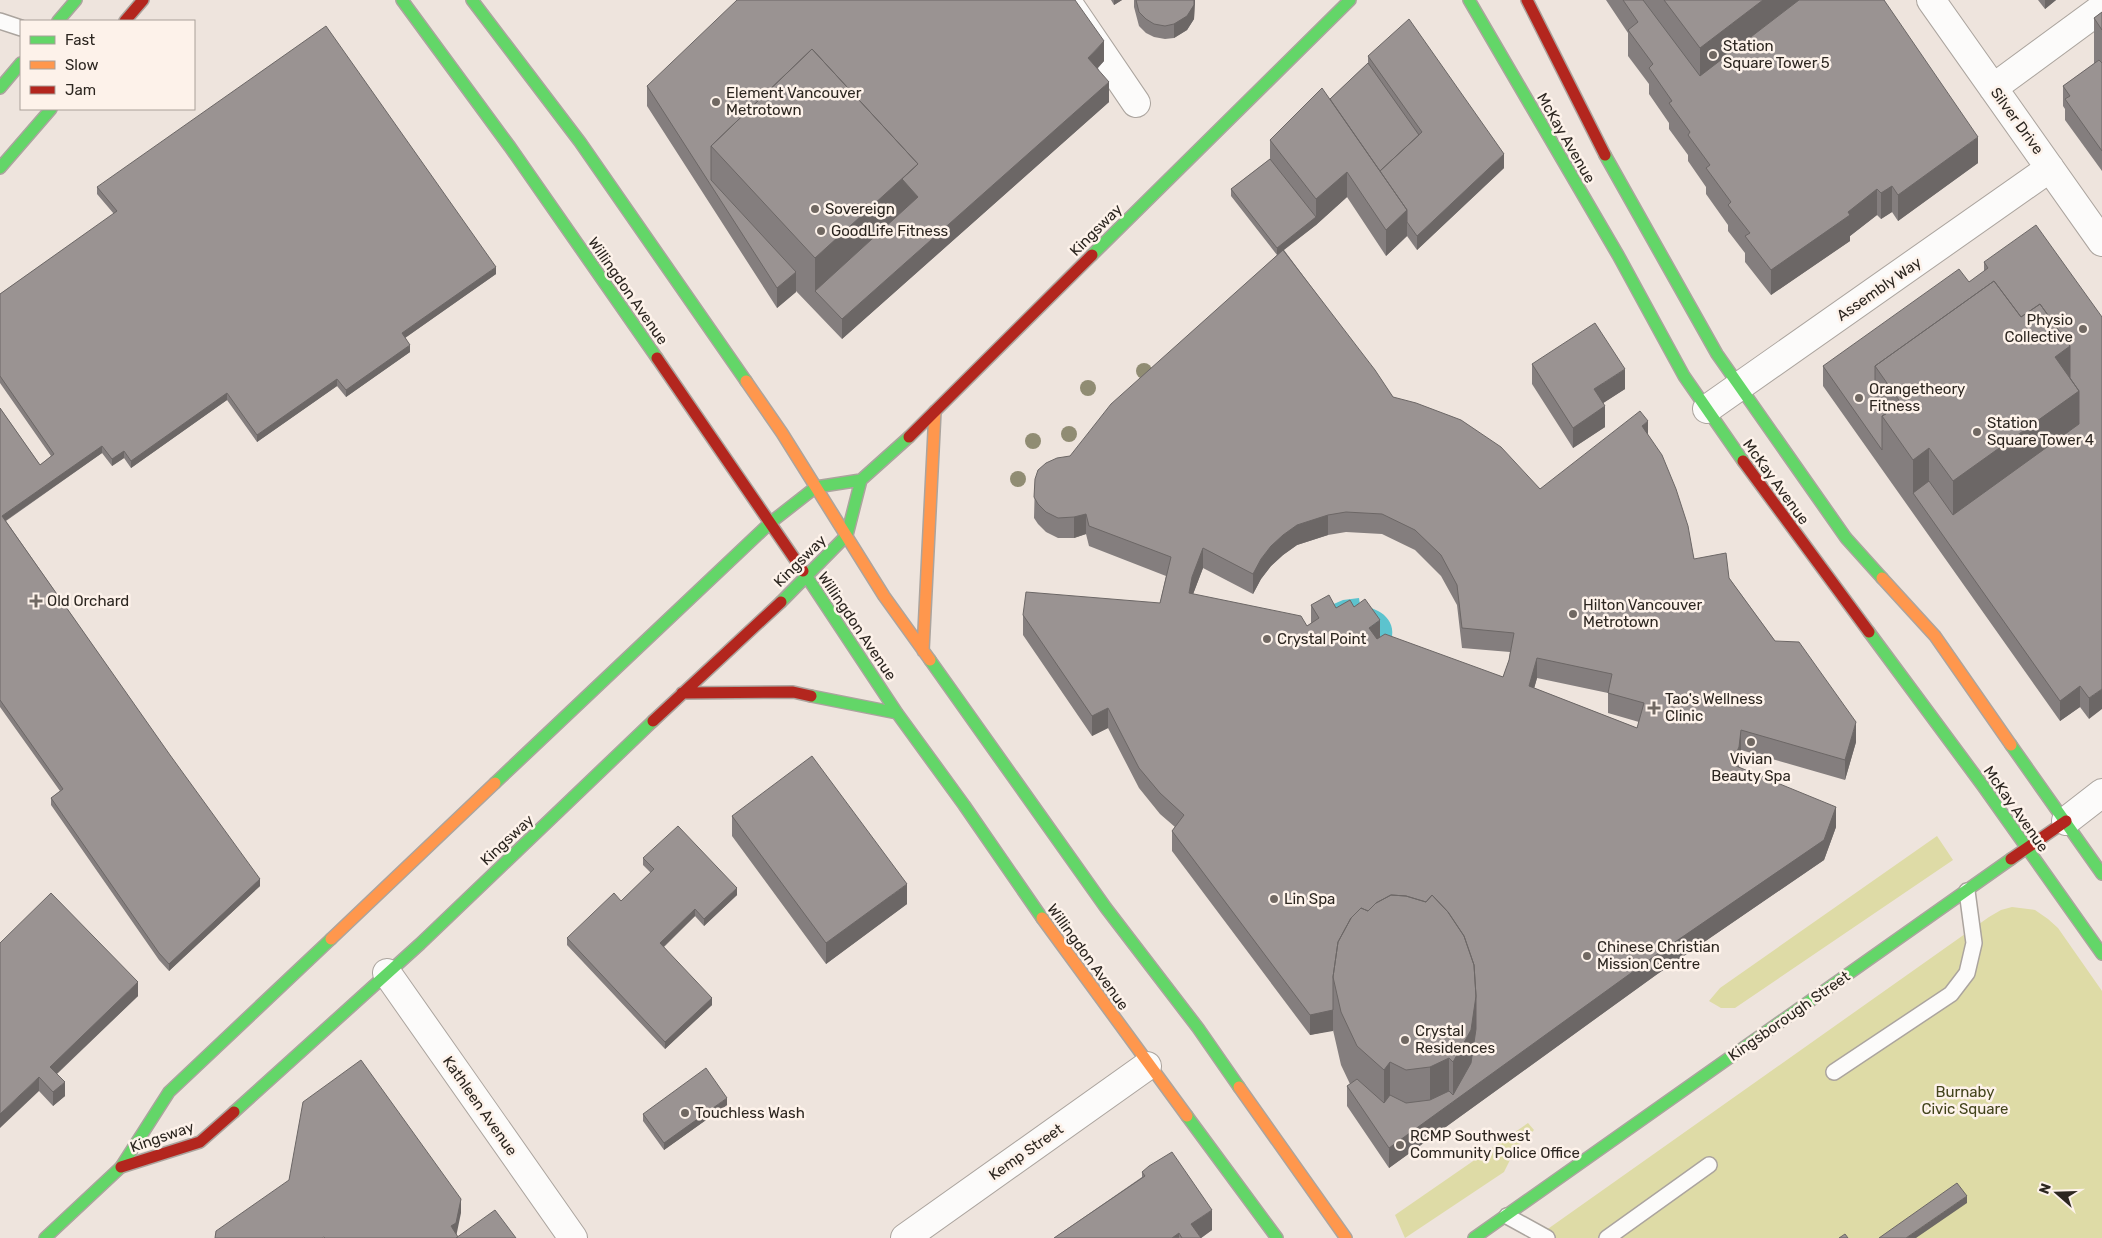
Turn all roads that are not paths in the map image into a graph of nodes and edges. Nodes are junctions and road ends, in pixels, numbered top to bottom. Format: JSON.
{"nodes":[{"id":1,"x":76,"y":0,"type":"edge"},
{"id":2,"x":143,"y":0,"type":"edge"},
{"id":3,"x":402,"y":0,"type":"edge"},
{"id":4,"x":472,"y":0,"type":"edge"},
{"id":5,"x":1066,"y":0,"type":"edge"},
{"id":6,"x":1350,"y":0,"type":"edge"},
{"id":7,"x":1469,"y":0,"type":"edge"},
{"id":8,"x":1527,"y":0,"type":"edge"},
{"id":9,"x":1931,"y":0,"type":"edge"},
{"id":10,"x":2102,"y":8,"type":"edge"},
{"id":11,"x":59,"y":20,"type":"edge"},
{"id":12,"x":126,"y":20,"type":"edge"},
{"id":13,"x":0,"y":21,"type":"edge"},
{"id":14,"x":20,"y":28,"type":"edge"},
{"id":15,"x":20,"y":64,"type":"edge"},
{"id":16,"x":0,"y":88,"type":"edge"},
{"id":17,"x":1993,"y":88,"type":"junction"},
{"id":18,"x":1136,"y":104,"type":"dead end"},
{"id":19,"x":50,"y":110,"type":"edge"},
{"id":20,"x":0,"y":168,"type":"edge"},
{"id":21,"x":2050,"y":168,"type":"junction"},
{"id":22,"x":2102,"y":242,"type":"edge"},
{"id":23,"x":1739,"y":386,"type":"junction"},
{"id":24,"x":1707,"y":409,"type":"junction"},
{"id":25,"x":935,"y":410,"type":"junction"},
{"id":26,"x":861,"y":480,"type":"junction"},
{"id":27,"x":816,"y":487,"type":"junction"},
{"id":28,"x":770,"y":523,"type":"junction"},
{"id":29,"x":847,"y":535,"type":"junction"},
{"id":30,"x":807,"y":577,"type":"junction"},
{"id":31,"x":923,"y":651,"type":"junction"},
{"id":32,"x":682,"y":693,"type":"junction"},
{"id":33,"x":897,"y":713,"type":"junction"},
{"id":34,"x":2102,"y":793,"type":"edge"},
{"id":35,"x":2066,"y":821,"type":"junction"},
{"id":36,"x":2026,"y":850,"type":"junction"},
{"id":37,"x":2102,"y":874,"type":"edge"},
{"id":38,"x":1967,"y":891,"type":"junction"},
{"id":39,"x":2102,"y":954,"type":"edge"},
{"id":40,"x":387,"y":973,"type":"junction"},
{"id":41,"x":1147,"y":1066,"type":"junction"},
{"id":42,"x":1834,"y":1072,"type":"dead end"},
{"id":43,"x":1709,"y":1165,"type":"dead end"},
{"id":44,"x":121,"y":1167,"type":"junction"},
{"id":45,"x":1508,"y":1216,"type":"junction"},
{"id":46,"x":45,"y":1238,"type":"edge"},
{"id":47,"x":573,"y":1238,"type":"edge"},
{"id":48,"x":905,"y":1238,"type":"edge"},
{"id":49,"x":1276,"y":1238,"type":"edge"},
{"id":50,"x":1346,"y":1238,"type":"edge"},
{"id":51,"x":1474,"y":1238,"type":"edge"},
{"id":52,"x":1547,"y":1238,"type":"edge"},
{"id":53,"x":1607,"y":1238,"type":"edge"}],
"edges":[{"from":1,"to":11,"type":"main road"},
{"from":2,"to":12,"type":"main road"},
{"from":3,"to":28,"type":"main road","name":"Willingdon Avenue"},
{"from":4,"to":27,"type":"main road"},
{"from":5,"to":18,"type":"street"},
{"from":6,"to":25,"type":"main road","name":"Kingsway"},
{"from":7,"to":24,"type":"main road","name":"McKay Avenue"},
{"from":8,"to":23,"type":"main road","name":"McKay Avenue"},
{"from":9,"to":17,"type":"street","name":"Silver Drive"},
{"from":10,"to":17,"type":"street"},
{"from":13,"to":14,"type":"lane"},
{"from":15,"to":16,"type":"main road"},
{"from":17,"to":21,"type":"street","name":"Silver Drive"},
{"from":19,"to":20,"type":"main road"},
{"from":21,"to":22,"type":"street","name":"Silver Drive"},
{"from":21,"to":23,"type":"street","name":"Assembly Way"},
{"from":23,"to":24,"type":"street","name":"Assembly Way"},
{"from":23,"to":35,"type":"main road","name":"McKay Avenue"},
{"from":24,"to":36,"type":"main road","name":"McKay Avenue"},
{"from":25,"to":26,"type":"main road","name":"Kingsway"},
{"from":25,"to":31,"type":"main road"},
{"from":26,"to":27,"type":"main road","name":"Kingsway"},
{"from":26,"to":29,"type":"main road","name":"Kingsway"},
{"from":27,"to":28,"type":"main road","name":"Kingsway"},
{"from":27,"to":29,"type":"main road"},
{"from":28,"to":30,"type":"main road","name":"Willingdon Avenue"},
{"from":28,"to":44,"type":"main road","name":"Kingsway"},
{"from":29,"to":30,"type":"main road","name":"Kingsway"},
{"from":29,"to":31,"type":"main road"},
{"from":30,"to":32,"type":"main road","name":"Kingsway"},
{"from":30,"to":33,"type":"main road","name":"Willingdon Avenue"},
{"from":31,"to":50,"type":"main road"},
{"from":32,"to":33,"type":"main road"},
{"from":32,"to":40,"type":"main road","name":"Kingsway"},
{"from":33,"to":41,"type":"main road","name":"Willingdon Avenue"},
{"from":34,"to":35,"type":"street","name":"Kingsborough Street"},
{"from":35,"to":36,"type":"main road","name":"Kingsborough Street"},
{"from":35,"to":37,"type":"main road","name":"McKay Avenue"},
{"from":36,"to":38,"type":"main road","name":"Kingsborough Street"},
{"from":36,"to":39,"type":"main road","name":"McKay Avenue"},
{"from":38,"to":42,"type":"lane"},
{"from":38,"to":45,"type":"main road","name":"Kingsborough Street"},
{"from":40,"to":44,"type":"main road","name":"Kingsway"},
{"from":40,"to":47,"type":"street","name":"Kathleen Avenue"},
{"from":41,"to":48,"type":"street","name":"Kemp Street"},
{"from":41,"to":49,"type":"main road","name":"Willingdon Avenue"},
{"from":43,"to":53,"type":"lane"},
{"from":44,"to":46,"type":"main road","name":"Kingsway"},
{"from":45,"to":51,"type":"main road","name":"Kingsborough Street"},
{"from":45,"to":52,"type":"lane"}]}
